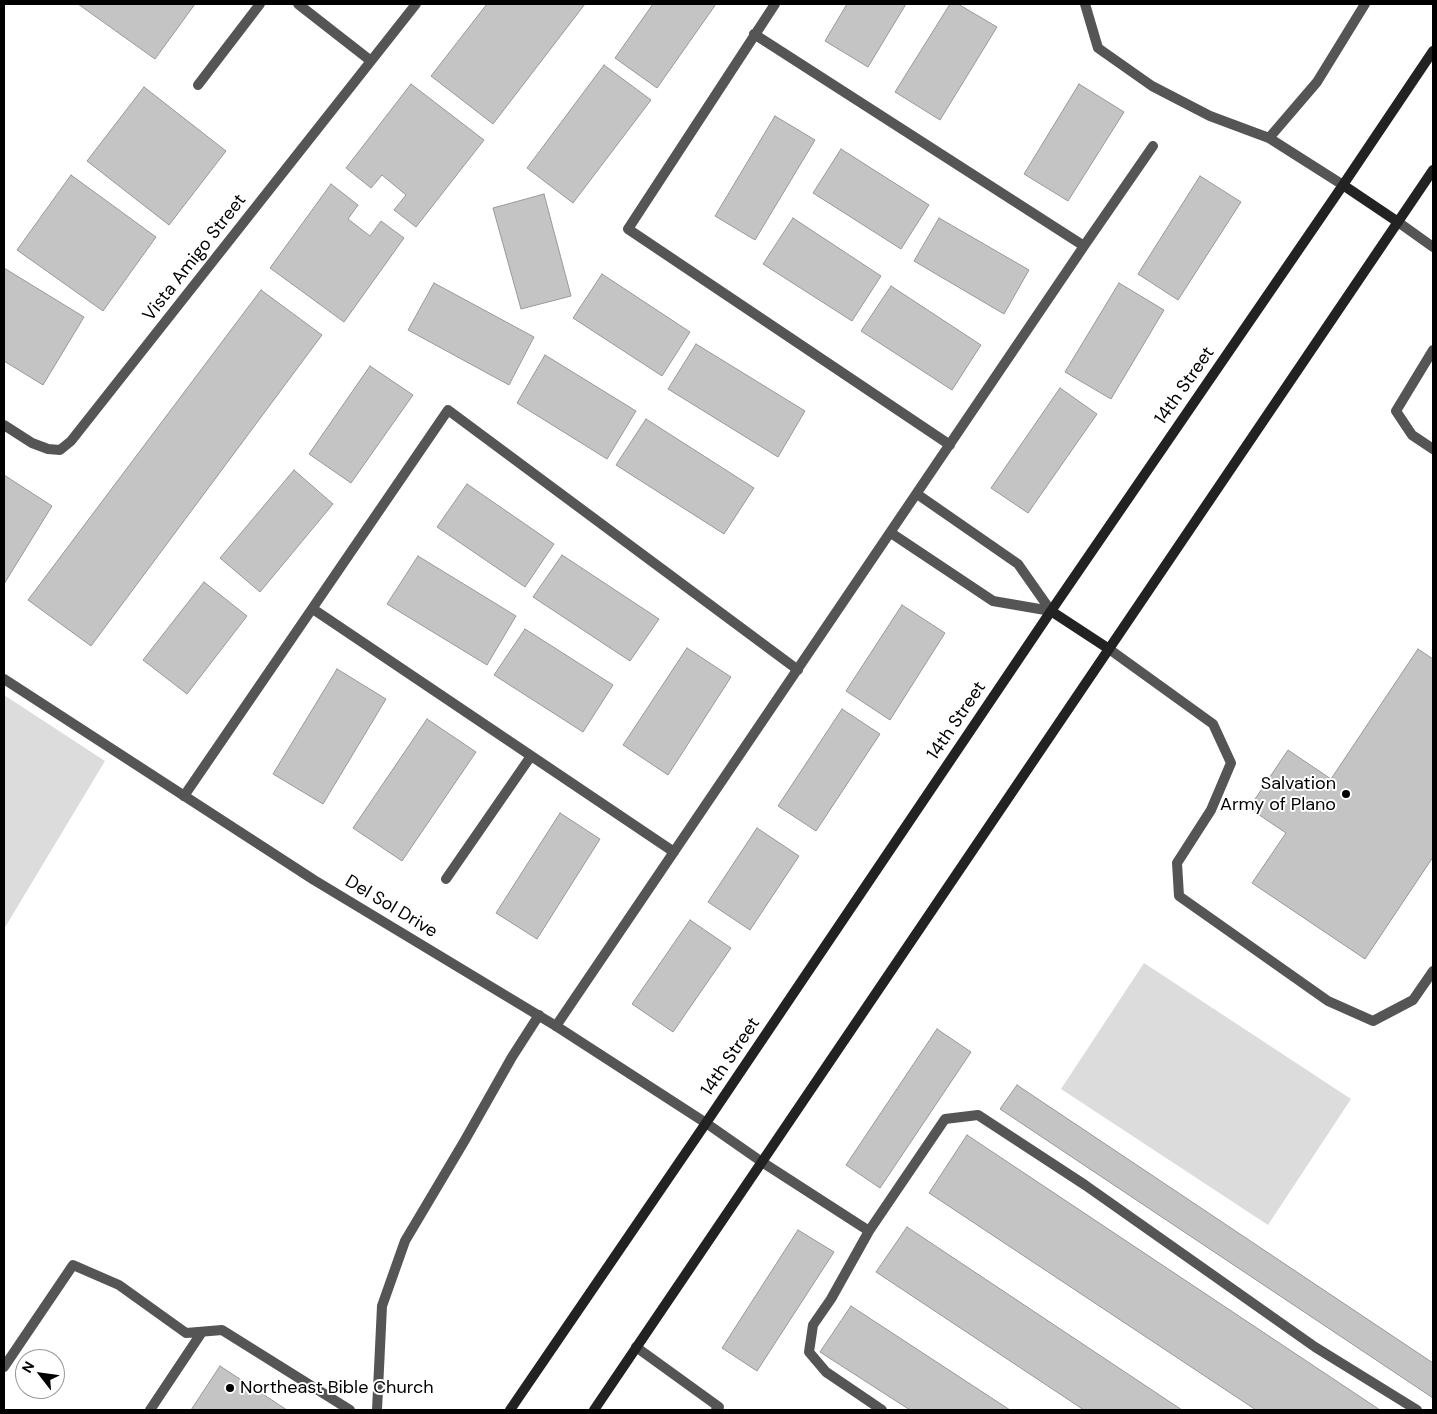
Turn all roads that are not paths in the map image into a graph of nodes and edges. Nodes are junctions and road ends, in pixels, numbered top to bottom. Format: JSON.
{"nodes":[{"id":1,"x":260,"y":4,"type":"edge"},
{"id":2,"x":298,"y":4,"type":"edge"},
{"id":3,"x":416,"y":4,"type":"edge"},
{"id":4,"x":774,"y":4,"type":"edge"},
{"id":5,"x":1085,"y":4,"type":"edge"},
{"id":6,"x":1365,"y":4,"type":"edge"},
{"id":7,"x":754,"y":34,"type":"junction"},
{"id":8,"x":1433,"y":51,"type":"edge"},
{"id":9,"x":371,"y":60,"type":"junction"},
{"id":10,"x":198,"y":85,"type":"dead end"},
{"id":11,"x":1269,"y":138,"type":"junction"},
{"id":12,"x":1153,"y":146,"type":"dead end"},
{"id":13,"x":1433,"y":170,"type":"edge"},
{"id":14,"x":1344,"y":185,"type":"junction"},
{"id":15,"x":1398,"y":222,"type":"junction"},
{"id":16,"x":1084,"y":246,"type":"junction"},
{"id":17,"x":1433,"y":247,"type":"edge"},
{"id":18,"x":1433,"y":350,"type":"edge"},
{"id":19,"x":4,"y":425,"type":"edge"},
{"id":20,"x":950,"y":445,"type":"junction"},
{"id":21,"x":1433,"y":449,"type":"edge"},
{"id":22,"x":917,"y":494,"type":"junction"},
{"id":23,"x":891,"y":533,"type":"junction"},
{"id":24,"x":313,"y":609,"type":"junction"},
{"id":25,"x":1051,"y":611,"type":"junction"},
{"id":26,"x":1109,"y":649,"type":"junction"},
{"id":27,"x":798,"y":670,"type":"junction"},
{"id":28,"x":4,"y":679,"type":"edge"},
{"id":29,"x":531,"y":756,"type":"junction"},
{"id":30,"x":184,"y":796,"type":"junction"},
{"id":31,"x":674,"y":852,"type":"junction"},
{"id":32,"x":446,"y":879,"type":"dead end"},
{"id":33,"x":1433,"y":971,"type":"edge"},
{"id":34,"x":539,"y":1015,"type":"junction"},
{"id":35,"x":556,"y":1026,"type":"junction"},
{"id":36,"x":706,"y":1123,"type":"junction"},
{"id":37,"x":762,"y":1162,"type":"junction"},
{"id":38,"x":869,"y":1231,"type":"junction"},
{"id":39,"x":202,"y":1332,"type":"junction"},
{"id":40,"x":636,"y":1347,"type":"junction"},
{"id":41,"x":4,"y":1368,"type":"edge"},
{"id":42,"x":150,"y":1410,"type":"edge"},
{"id":43,"x":350,"y":1410,"type":"edge"},
{"id":44,"x":378,"y":1410,"type":"edge"},
{"id":45,"x":510,"y":1410,"type":"edge"},
{"id":46,"x":594,"y":1410,"type":"edge"},
{"id":47,"x":716,"y":1410,"type":"edge"},
{"id":48,"x":882,"y":1410,"type":"edge"},
{"id":49,"x":1417,"y":1410,"type":"edge"}],
"edges":[{"from":1,"to":10,"type":"street"},
{"from":2,"to":9,"type":"street"},
{"from":3,"to":9,"type":"street"},
{"from":4,"to":7,"type":"street"},
{"from":5,"to":11,"type":"street"},
{"from":6,"to":11,"type":"street"},
{"from":7,"to":16,"type":"street"},
{"from":7,"to":20,"type":"street"},
{"from":8,"to":14,"type":"main road","name":"14th Street"},
{"from":9,"to":19,"type":"street","name":"Vista Amigo Street"},
{"from":11,"to":14,"type":"street"},
{"from":12,"to":16,"type":"street"},
{"from":13,"to":15,"type":"main road"},
{"from":14,"to":15,"type":"main road"},
{"from":14,"to":25,"type":"main road","name":"14th Street"},
{"from":15,"to":17,"type":"street"},
{"from":15,"to":26,"type":"main road"},
{"from":16,"to":20,"type":"street"},
{"from":18,"to":21,"type":"street"},
{"from":20,"to":22,"type":"street"},
{"from":22,"to":23,"type":"street"},
{"from":22,"to":25,"type":"street"},
{"from":23,"to":25,"type":"street"},
{"from":23,"to":27,"type":"street"},
{"from":24,"to":27,"type":"street"},
{"from":24,"to":29,"type":"street"},
{"from":24,"to":30,"type":"street"},
{"from":25,"to":26,"type":"main road"},
{"from":25,"to":36,"type":"main road","name":"14th Street"},
{"from":26,"to":33,"type":"street"},
{"from":26,"to":37,"type":"main road"},
{"from":27,"to":31,"type":"street"},
{"from":28,"to":30,"type":"street","name":"Del Sol Drive"},
{"from":29,"to":31,"type":"street"},
{"from":29,"to":32,"type":"street"},
{"from":30,"to":34,"type":"street","name":"Del Sol Drive"},
{"from":31,"to":35,"type":"street"},
{"from":34,"to":35,"type":"street","name":"Del Sol Drive"},
{"from":34,"to":44,"type":"street"},
{"from":35,"to":36,"type":"street","name":"Del Sol Drive"},
{"from":36,"to":37,"type":"street","name":"Del Sol Drive"},
{"from":36,"to":45,"type":"main road","name":"14th Street"},
{"from":37,"to":38,"type":"street","name":"Del Sol Drive"},
{"from":37,"to":40,"type":"main road"},
{"from":38,"to":48,"type":"street"},
{"from":38,"to":49,"type":"street"},
{"from":39,"to":41,"type":"street"},
{"from":39,"to":42,"type":"street"},
{"from":39,"to":43,"type":"street"},
{"from":40,"to":46,"type":"main road"},
{"from":40,"to":47,"type":"street"}]}
